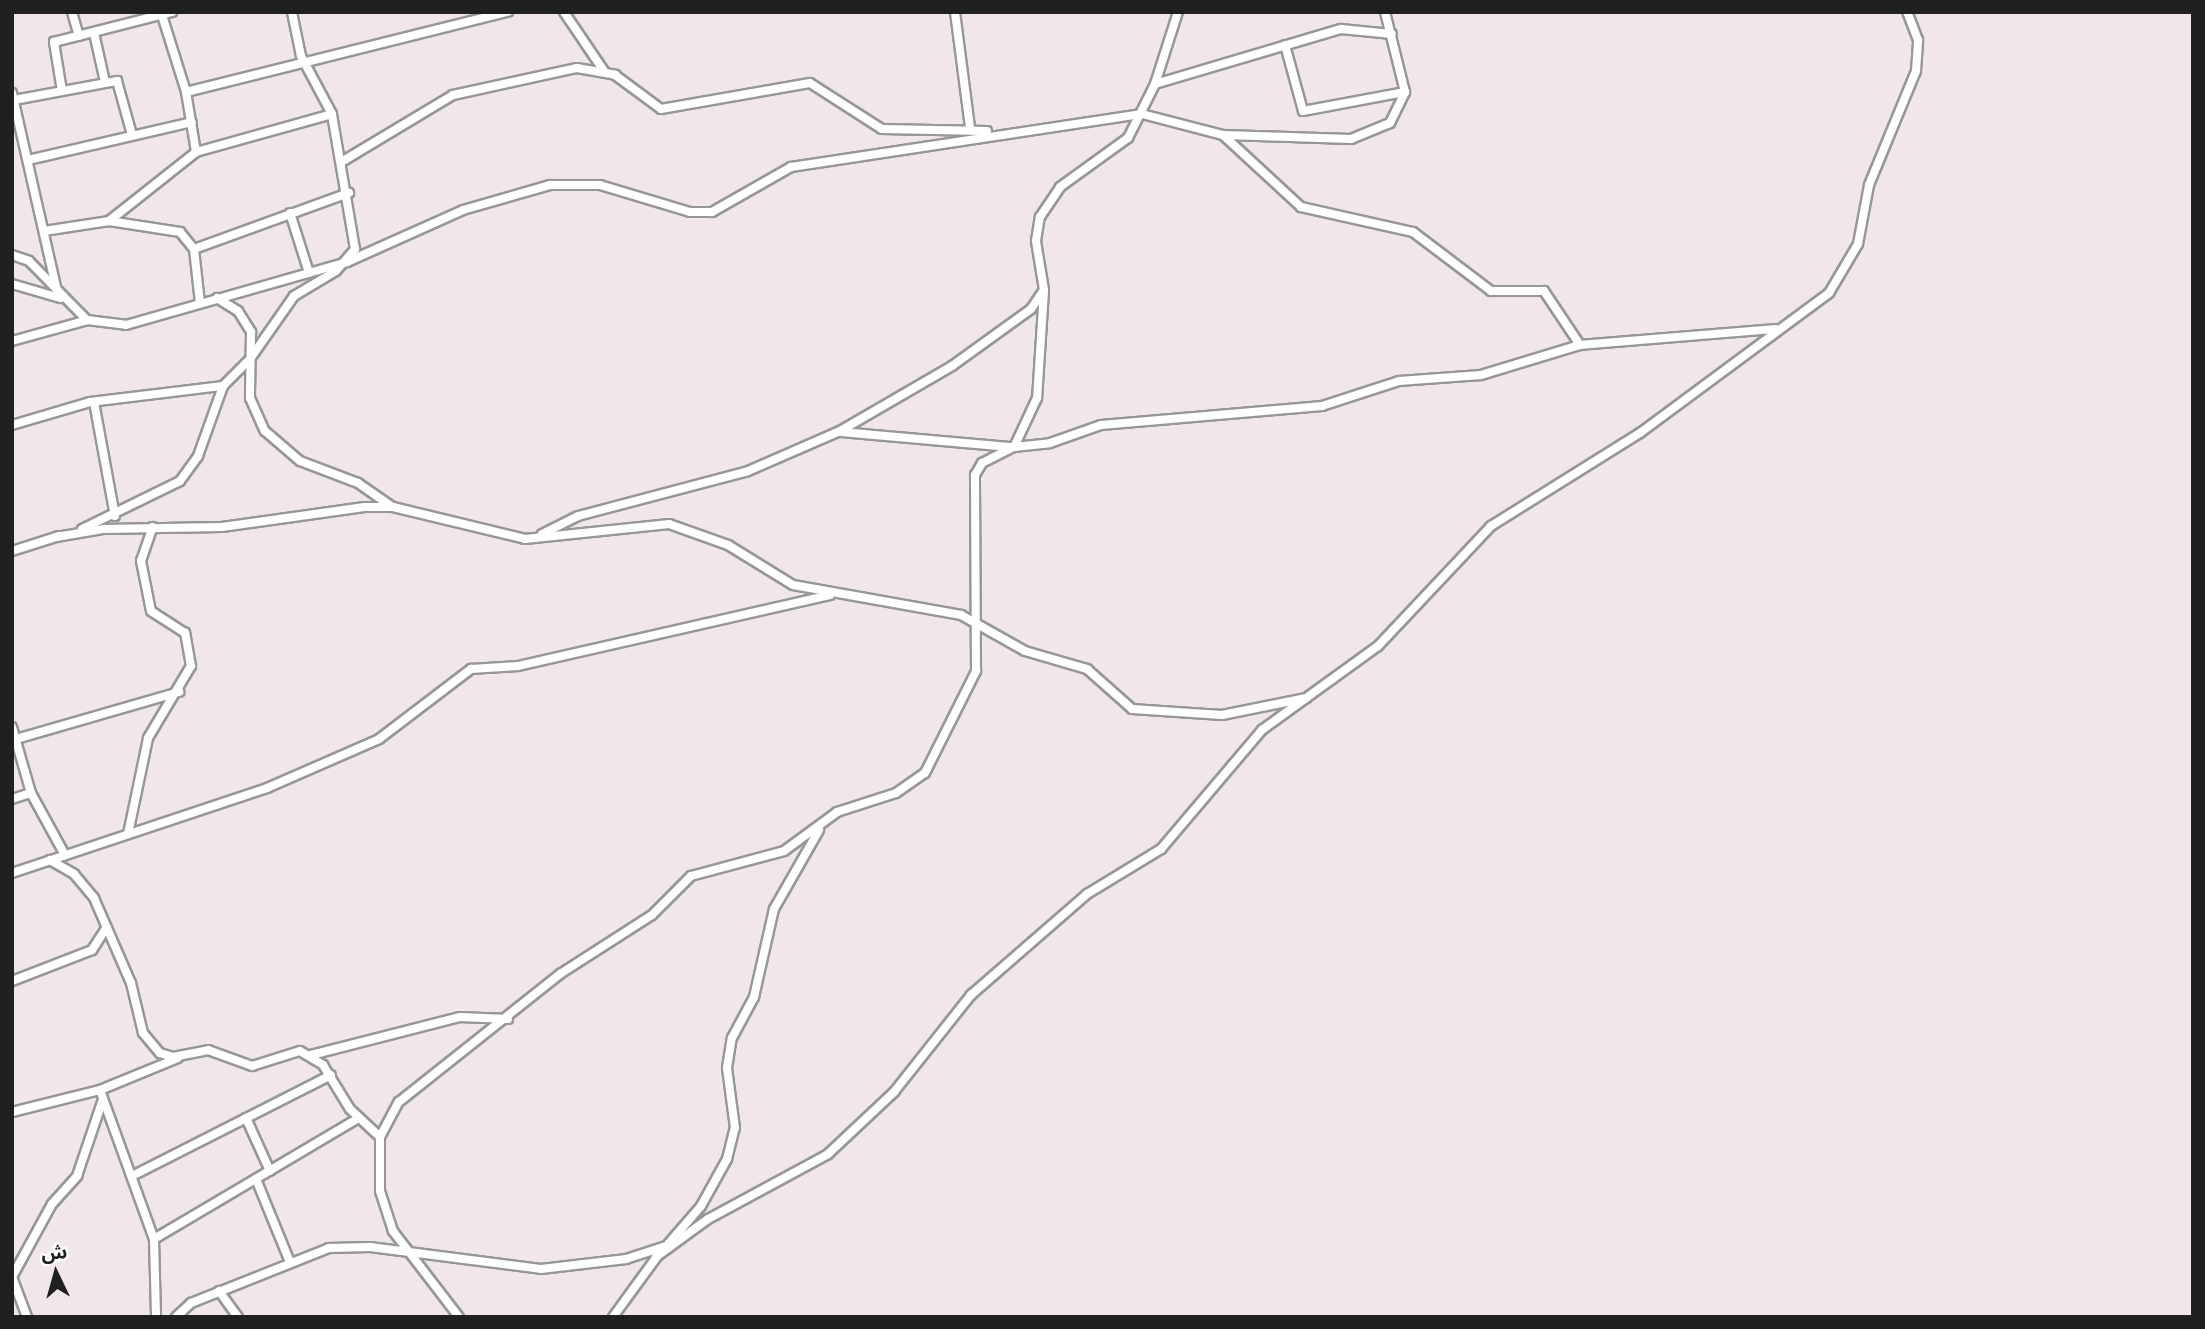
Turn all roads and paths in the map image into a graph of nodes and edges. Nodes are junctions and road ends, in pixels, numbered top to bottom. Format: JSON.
{"nodes":[{"id":1,"x":72,"y":12,"type":"edge"},
{"id":2,"x":172,"y":12,"type":"edge"},
{"id":3,"x":292,"y":12,"type":"edge"},
{"id":4,"x":508,"y":12,"type":"edge"},
{"id":5,"x":564,"y":12,"type":"edge"},
{"id":6,"x":955,"y":12,"type":"edge"},
{"id":7,"x":1178,"y":12,"type":"edge"},
{"id":8,"x":1385,"y":12,"type":"edge"},
{"id":9,"x":1907,"y":12,"type":"edge"},
{"id":10,"x":162,"y":14,"type":"edge"},
{"id":11,"x":93,"y":33,"type":"junction"},
{"id":12,"x":1392,"y":34,"type":"junction"},
{"id":13,"x":79,"y":36,"type":"junction"},
{"id":14,"x":1285,"y":45,"type":"junction"},
{"id":15,"x":305,"y":67,"type":"junction"},
{"id":16,"x":604,"y":71,"type":"junction"},
{"id":17,"x":105,"y":82,"type":"junction"},
{"id":18,"x":1155,"y":84,"type":"junction"},
{"id":19,"x":62,"y":91,"type":"junction"},
{"id":20,"x":186,"y":92,"type":"junction"},
{"id":21,"x":1405,"y":92,"type":"junction"},
{"id":22,"x":13,"y":96,"type":"edge"},
{"id":23,"x":332,"y":114,"type":"junction"},
{"id":24,"x":1142,"y":114,"type":"junction"},
{"id":25,"x":192,"y":122,"type":"junction"},
{"id":26,"x":970,"y":128,"type":"junction"},
{"id":27,"x":131,"y":131,"type":"junction"},
{"id":28,"x":992,"y":133,"type":"junction"},
{"id":29,"x":1223,"y":135,"type":"junction"},
{"id":30,"x":196,"y":152,"type":"junction"},
{"id":31,"x":28,"y":160,"type":"junction"},
{"id":32,"x":343,"y":161,"type":"junction"},
{"id":33,"x":349,"y":193,"type":"junction"},
{"id":34,"x":290,"y":213,"type":"junction"},
{"id":35,"x":109,"y":221,"type":"junction"},
{"id":36,"x":44,"y":231,"type":"junction"},
{"id":37,"x":194,"y":249,"type":"junction"},
{"id":38,"x":12,"y":255,"type":"edge"},
{"id":39,"x":347,"y":262,"type":"junction"},
{"id":40,"x":309,"y":272,"type":"junction"},
{"id":41,"x":12,"y":284,"type":"edge"},
{"id":42,"x":1044,"y":290,"type":"junction"},
{"id":43,"x":60,"y":296,"type":"junction"},
{"id":44,"x":217,"y":298,"type":"junction"},
{"id":45,"x":200,"y":303,"type":"junction"},
{"id":46,"x":87,"y":320,"type":"junction"},
{"id":47,"x":1781,"y":328,"type":"junction"},
{"id":48,"x":12,"y":341,"type":"edge"},
{"id":49,"x":1580,"y":345,"type":"junction"},
{"id":50,"x":250,"y":359,"type":"junction"},
{"id":51,"x":223,"y":386,"type":"junction"},
{"id":52,"x":94,"y":402,"type":"junction"},
{"id":53,"x":12,"y":425,"type":"edge"},
{"id":54,"x":840,"y":431,"type":"junction"},
{"id":55,"x":1013,"y":447,"type":"junction"},
{"id":56,"x":393,"y":507,"type":"junction"},
{"id":57,"x":115,"y":516,"type":"junction"},
{"id":58,"x":153,"y":527,"type":"junction"},
{"id":59,"x":540,"y":535,"type":"junction"},
{"id":60,"x":56,"y":537,"type":"junction"},
{"id":61,"x":12,"y":551,"type":"edge"},
{"id":62,"x":833,"y":594,"type":"junction"},
{"id":63,"x":974,"y":621,"type":"junction"},
{"id":64,"x":179,"y":692,"type":"junction"},
{"id":65,"x":1312,"y":696,"type":"junction"},
{"id":66,"x":12,"y":727,"type":"edge"},
{"id":67,"x":16,"y":739,"type":"junction"},
{"id":68,"x":16,"y":758,"type":"edge"},
{"id":69,"x":32,"y":793,"type":"junction"},
{"id":70,"x":12,"y":799,"type":"edge"},
{"id":71,"x":825,"y":822,"type":"junction"},
{"id":72,"x":128,"y":834,"type":"junction"},
{"id":73,"x":65,"y":855,"type":"junction"},
{"id":74,"x":50,"y":860,"type":"junction"},
{"id":75,"x":12,"y":873,"type":"edge"},
{"id":76,"x":107,"y":927,"type":"junction"},
{"id":77,"x":12,"y":981,"type":"edge"},
{"id":78,"x":508,"y":1019,"type":"junction"},
{"id":79,"x":311,"y":1055,"type":"junction"},
{"id":80,"x":181,"y":1057,"type":"junction"},
{"id":81,"x":331,"y":1075,"type":"junction"},
{"id":82,"x":102,"y":1094,"type":"junction"},
{"id":83,"x":12,"y":1112,"type":"edge"},
{"id":84,"x":246,"y":1118,"type":"junction"},
{"id":85,"x":359,"y":1118,"type":"junction"},
{"id":86,"x":380,"y":1137,"type":"junction"},
{"id":87,"x":270,"y":1171,"type":"junction"},
{"id":88,"x":132,"y":1176,"type":"junction"},
{"id":89,"x":256,"y":1179,"type":"junction"},
{"id":90,"x":154,"y":1240,"type":"junction"},
{"id":91,"x":666,"y":1246,"type":"junction"},
{"id":92,"x":408,"y":1252,"type":"junction"},
{"id":93,"x":656,"y":1257,"type":"junction"},
{"id":94,"x":289,"y":1260,"type":"junction"},
{"id":95,"x":12,"y":1277,"type":"edge"},
{"id":96,"x":219,"y":1291,"type":"junction"},
{"id":97,"x":154,"y":1316,"type":"edge"},
{"id":98,"x":27,"y":1317,"type":"edge"},
{"id":99,"x":176,"y":1317,"type":"edge"},
{"id":100,"x":238,"y":1317,"type":"edge"},
{"id":101,"x":459,"y":1317,"type":"edge"},
{"id":102,"x":613,"y":1317,"type":"edge"}],
"edges":[{"from":1,"to":13,"type":"street"},
{"from":2,"to":10,"type":"street"},
{"from":3,"to":15,"type":"street"},
{"from":4,"to":15,"type":"street"},
{"from":5,"to":16,"type":"street"},
{"from":6,"to":26,"type":"street"},
{"from":7,"to":18,"type":"street"},
{"from":8,"to":12,"type":"street"},
{"from":9,"to":47,"type":"street"},
{"from":10,"to":11,"type":"street"},
{"from":10,"to":20,"type":"street"},
{"from":11,"to":13,"type":"street"},
{"from":11,"to":17,"type":"street"},
{"from":12,"to":14,"type":"street"},
{"from":12,"to":21,"type":"street"},
{"from":13,"to":19,"type":"street"},
{"from":14,"to":18,"type":"street"},
{"from":14,"to":21,"type":"street"},
{"from":15,"to":20,"type":"street"},
{"from":15,"to":23,"type":"street"},
{"from":16,"to":26,"type":"street"},
{"from":16,"to":32,"type":"street"},
{"from":17,"to":19,"type":"street"},
{"from":17,"to":27,"type":"street"},
{"from":18,"to":24,"type":"street"},
{"from":19,"to":22,"type":"street"},
{"from":20,"to":25,"type":"street"},
{"from":21,"to":29,"type":"street"},
{"from":22,"to":31,"type":"street"},
{"from":23,"to":30,"type":"street"},
{"from":23,"to":32,"type":"street"},
{"from":24,"to":28,"type":"street"},
{"from":24,"to":29,"type":"street"},
{"from":24,"to":42,"type":"street"},
{"from":25,"to":27,"type":"street"},
{"from":25,"to":30,"type":"street"},
{"from":26,"to":28,"type":"street"},
{"from":27,"to":31,"type":"street"},
{"from":28,"to":39,"type":"street"},
{"from":29,"to":49,"type":"street"},
{"from":30,"to":35,"type":"street"},
{"from":31,"to":36,"type":"street"},
{"from":32,"to":33,"type":"street"},
{"from":33,"to":34,"type":"street"},
{"from":33,"to":39,"type":"street"},
{"from":34,"to":37,"type":"street"},
{"from":34,"to":40,"type":"street"},
{"from":35,"to":36,"type":"street"},
{"from":35,"to":37,"type":"street"},
{"from":36,"to":43,"type":"street"},
{"from":37,"to":45,"type":"street"},
{"from":38,"to":43,"type":"street"},
{"from":39,"to":40,"type":"street"},
{"from":39,"to":50,"type":"street"},
{"from":40,"to":44,"type":"street"},
{"from":41,"to":43,"type":"street"},
{"from":42,"to":54,"type":"street"},
{"from":42,"to":55,"type":"street"},
{"from":43,"to":46,"type":"street"},
{"from":44,"to":45,"type":"street"},
{"from":44,"to":50,"type":"street"},
{"from":45,"to":46,"type":"street"},
{"from":46,"to":48,"type":"street"},
{"from":47,"to":49,"type":"street"},
{"from":47,"to":65,"type":"street"},
{"from":49,"to":55,"type":"street"},
{"from":50,"to":51,"type":"street"},
{"from":50,"to":56,"type":"street"},
{"from":51,"to":52,"type":"street"},
{"from":51,"to":57,"type":"street"},
{"from":52,"to":53,"type":"street"},
{"from":52,"to":57,"type":"street"},
{"from":54,"to":55,"type":"street"},
{"from":54,"to":59,"type":"street"},
{"from":55,"to":63,"type":"street"},
{"from":56,"to":58,"type":"street"},
{"from":56,"to":59,"type":"street"},
{"from":57,"to":60,"type":"street"},
{"from":58,"to":60,"type":"street"},
{"from":58,"to":64,"type":"street"},
{"from":59,"to":62,"type":"street"},
{"from":60,"to":61,"type":"street"},
{"from":62,"to":63,"type":"street"},
{"from":62,"to":72,"type":"street"},
{"from":63,"to":65,"type":"street"},
{"from":63,"to":71,"type":"street"},
{"from":64,"to":67,"type":"street"},
{"from":64,"to":72,"type":"street"},
{"from":65,"to":93,"type":"street"},
{"from":66,"to":67,"type":"street"},
{"from":67,"to":68,"type":"street"},
{"from":68,"to":69,"type":"street"},
{"from":69,"to":70,"type":"street"},
{"from":69,"to":73,"type":"street"},
{"from":71,"to":78,"type":"street"},
{"from":71,"to":91,"type":"street"},
{"from":72,"to":73,"type":"street"},
{"from":73,"to":74,"type":"street"},
{"from":74,"to":75,"type":"street"},
{"from":74,"to":76,"type":"street"},
{"from":76,"to":77,"type":"street"},
{"from":76,"to":80,"type":"street"},
{"from":78,"to":79,"type":"street"},
{"from":78,"to":86,"type":"street"},
{"from":79,"to":80,"type":"street"},
{"from":79,"to":81,"type":"street"},
{"from":80,"to":82,"type":"street"},
{"from":81,"to":84,"type":"street"},
{"from":81,"to":85,"type":"street"},
{"from":82,"to":83,"type":"street"},
{"from":82,"to":88,"type":"street"},
{"from":82,"to":95,"type":"street"},
{"from":84,"to":87,"type":"street"},
{"from":84,"to":88,"type":"street"},
{"from":85,"to":86,"type":"street"},
{"from":85,"to":87,"type":"street"},
{"from":86,"to":92,"type":"street"},
{"from":87,"to":89,"type":"street"},
{"from":88,"to":90,"type":"street"},
{"from":89,"to":90,"type":"street"},
{"from":89,"to":94,"type":"street"},
{"from":90,"to":97,"type":"street"},
{"from":91,"to":92,"type":"street"},
{"from":91,"to":93,"type":"street"},
{"from":92,"to":94,"type":"street"},
{"from":92,"to":101,"type":"street"},
{"from":93,"to":102,"type":"street"},
{"from":94,"to":96,"type":"street"},
{"from":95,"to":98,"type":"street"},
{"from":96,"to":99,"type":"street"},
{"from":96,"to":100,"type":"street"}]}
